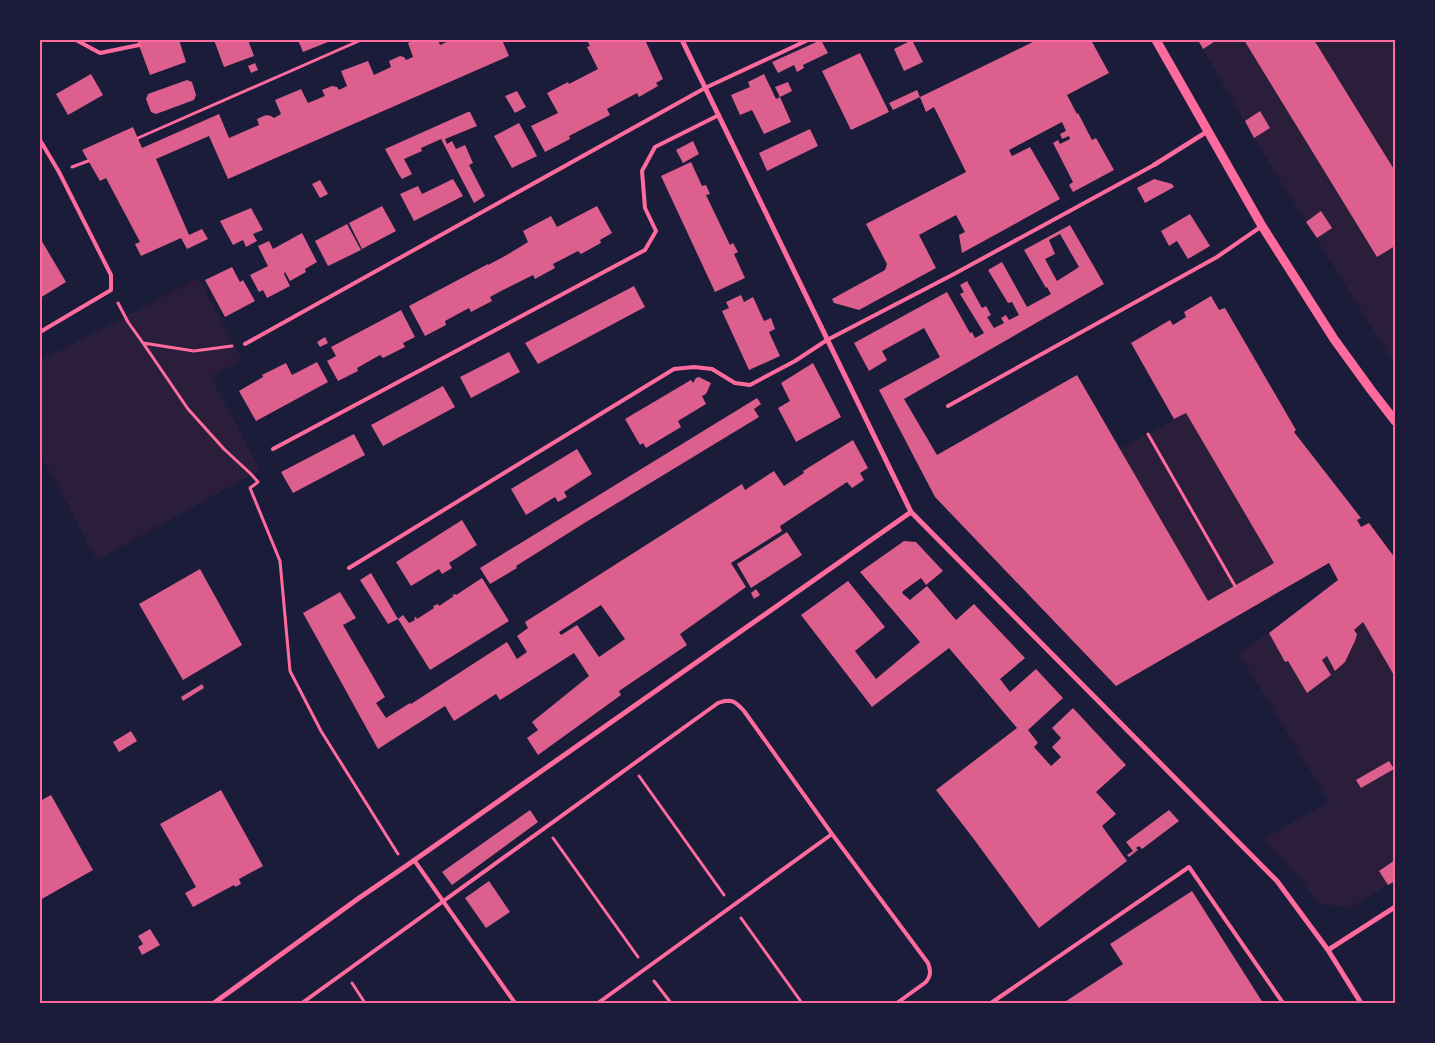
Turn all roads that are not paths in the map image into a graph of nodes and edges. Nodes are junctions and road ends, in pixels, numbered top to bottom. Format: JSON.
{"nodes":[{"id":1,"x":76,"y":40,"type":"edge"},
{"id":2,"x":682,"y":40,"type":"edge"},
{"id":3,"x":808,"y":40,"type":"edge"},
{"id":4,"x":1156,"y":40,"type":"edge"},
{"id":5,"x":139,"y":45,"type":"dead end"},
{"id":6,"x":705,"y":88,"type":"junction"},
{"id":7,"x":719,"y":115,"type":"junction"},
{"id":8,"x":1208,"y":131,"type":"junction"},
{"id":9,"x":40,"y":140,"type":"edge"},
{"id":10,"x":1154,"y":165,"type":"joint"},
{"id":11,"x":1262,"y":226,"type":"junction"},
{"id":12,"x":40,"y":332,"type":"edge"},
{"id":13,"x":827,"y":340,"type":"junction"},
{"id":14,"x":244,"y":344,"type":"road end"},
{"id":15,"x":948,"y":406,"type":"dead end"},
{"id":16,"x":1395,"y":421,"type":"edge"},
{"id":17,"x":273,"y":449,"type":"dead end"},
{"id":18,"x":911,"y":512,"type":"junction"},
{"id":19,"x":349,"y":568,"type":"dead end"},
{"id":20,"x":832,"y":834,"type":"junction"},
{"id":21,"x":414,"y":860,"type":"junction"},
{"id":22,"x":443,"y":902,"type":"junction"},
{"id":23,"x":1395,"y":907,"type":"edge"},
{"id":24,"x":1328,"y":950,"type":"junction"},
{"id":25,"x":214,"y":1003,"type":"edge"},
{"id":26,"x":302,"y":1003,"type":"edge"},
{"id":27,"x":515,"y":1003,"type":"edge"},
{"id":28,"x":598,"y":1003,"type":"edge"},
{"id":29,"x":897,"y":1003,"type":"edge"},
{"id":30,"x":992,"y":1003,"type":"edge"},
{"id":31,"x":1283,"y":1003,"type":"edge"},
{"id":32,"x":1361,"y":1003,"type":"edge"}],
"edges":[{"from":1,"to":5,"type":"lane"},
{"from":2,"to":6,"type":"street"},
{"from":3,"to":6,"type":"lane"},
{"from":4,"to":8,"type":"street"},
{"from":6,"to":7,"type":"street"},
{"from":6,"to":14,"type":"lane"},
{"from":7,"to":13,"type":"street"},
{"from":7,"to":17,"type":"lane"},
{"from":8,"to":10,"type":"street"},
{"from":8,"to":11,"type":"street"},
{"from":9,"to":12,"type":"lane"},
{"from":10,"to":13,"type":"lane"},
{"from":11,"to":15,"type":"lane"},
{"from":11,"to":16,"type":"street"},
{"from":13,"to":18,"type":"street"},
{"from":13,"to":19,"type":"lane"},
{"from":18,"to":21,"type":"street"},
{"from":18,"to":24,"type":"street"},
{"from":20,"to":22,"type":"lane"},
{"from":20,"to":28,"type":"lane"},
{"from":20,"to":29,"type":"lane"},
{"from":21,"to":22,"type":"lane"},
{"from":21,"to":25,"type":"street"},
{"from":22,"to":26,"type":"lane"},
{"from":22,"to":27,"type":"lane"},
{"from":23,"to":24,"type":"street"},
{"from":24,"to":32,"type":"street"},
{"from":30,"to":31,"type":"lane"}]}
